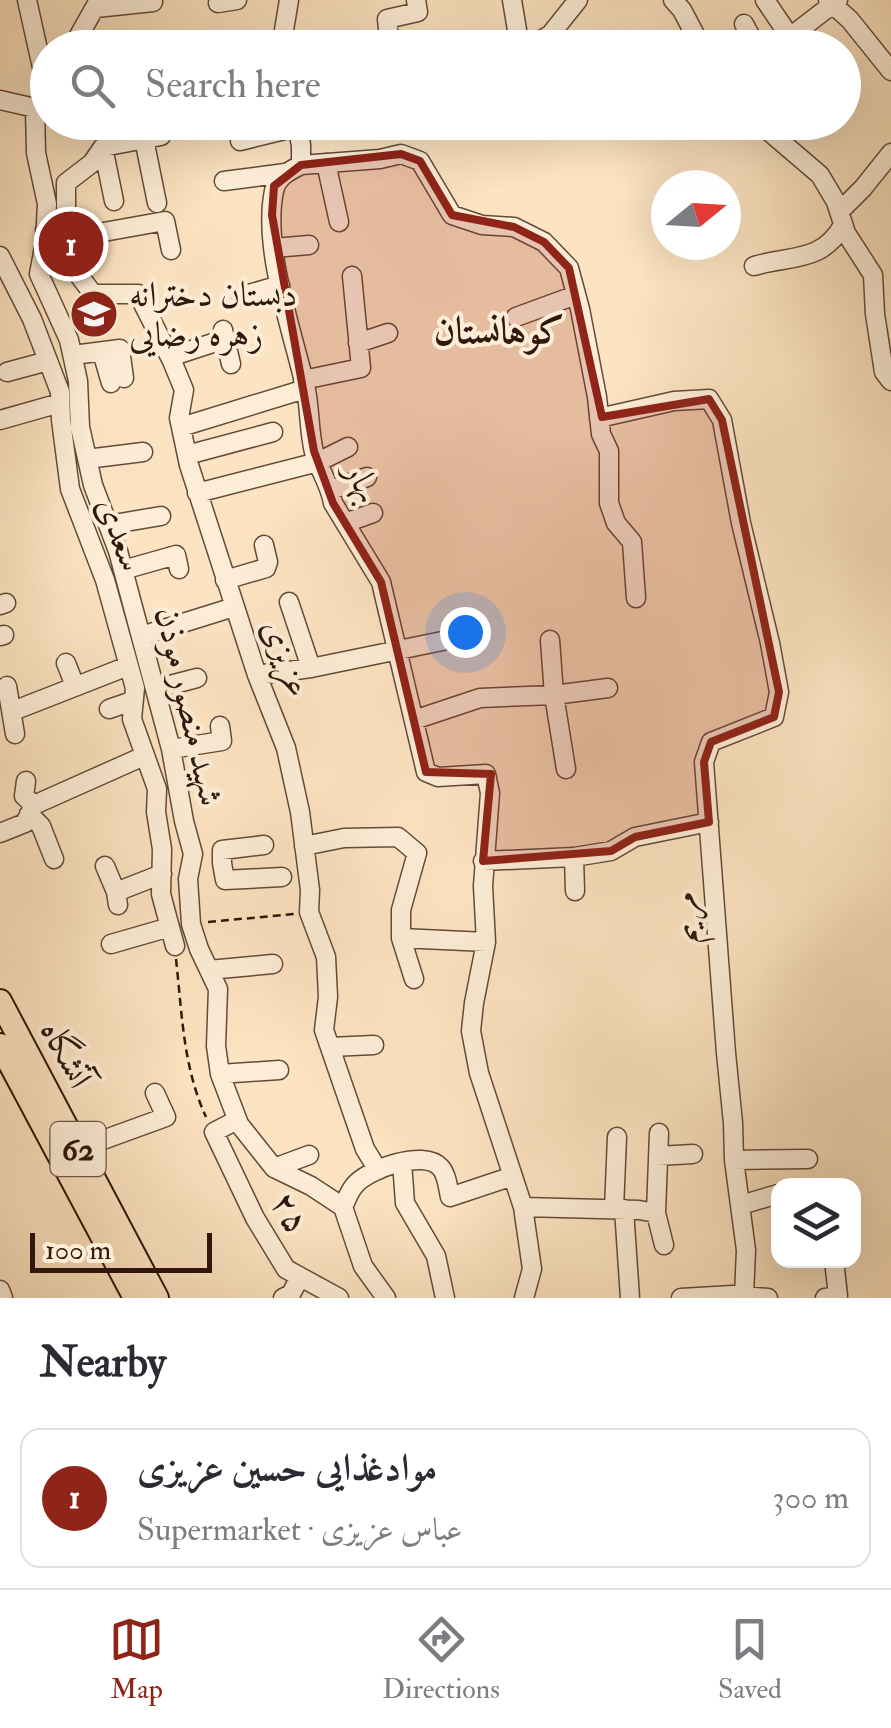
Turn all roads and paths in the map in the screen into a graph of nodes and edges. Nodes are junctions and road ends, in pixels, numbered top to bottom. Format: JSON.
{"nodes":[{"id":1,"x":27,"y":0,"type":"edge"},
{"id":2,"x":237,"y":0,"type":"edge"},
{"id":3,"x":289,"y":0,"type":"edge"},
{"id":4,"x":416,"y":0,"type":"edge"},
{"id":5,"x":512,"y":0,"type":"edge"},
{"id":6,"x":578,"y":0,"type":"edge"},
{"id":7,"x":766,"y":0,"type":"edge"},
{"id":8,"x":153,"y":2,"type":"edge"},
{"id":9,"x":218,"y":2,"type":"dead end"},
{"id":10,"x":833,"y":2,"type":"edge"},
{"id":11,"x":683,"y":3,"type":"edge"},
{"id":12,"x":98,"y":4,"type":"edge"},
{"id":13,"x":744,"y":24,"type":"dead end"},
{"id":14,"x":34,"y":30,"type":"edge"},
{"id":15,"x":83,"y":30,"type":"edge"},
{"id":16,"x":284,"y":30,"type":"edge"},
{"id":17,"x":388,"y":30,"type":"edge"},
{"id":18,"x":519,"y":30,"type":"edge"},
{"id":19,"x":560,"y":30,"type":"edge"},
{"id":20,"x":694,"y":30,"type":"edge"},
{"id":21,"x":747,"y":30,"type":"edge"},
{"id":22,"x":786,"y":30,"type":"edge"},
{"id":23,"x":798,"y":30,"type":"edge"},
{"id":24,"x":858,"y":30,"type":"edge"},
{"id":25,"x":861,"y":33,"type":"edge"},
{"id":26,"x":891,"y":70,"type":"edge"},
{"id":27,"x":0,"y":100,"type":"edge"},
{"id":28,"x":30,"y":105,"type":"edge"},
{"id":29,"x":37,"y":140,"type":"edge"},
{"id":30,"x":142,"y":140,"type":"edge"},
{"id":31,"x":153,"y":140,"type":"edge"},
{"id":32,"x":244,"y":140,"type":"edge"},
{"id":33,"x":300,"y":140,"type":"edge"},
{"id":34,"x":779,"y":140,"type":"edge"},
{"id":35,"x":240,"y":141,"type":"dead end"},
{"id":36,"x":103,"y":147,"type":"junction"},
{"id":37,"x":891,"y":153,"type":"edge"},
{"id":38,"x":326,"y":163,"type":"junction"},
{"id":39,"x":293,"y":169,"type":"junction"},
{"id":40,"x":224,"y":182,"type":"dead end"},
{"id":41,"x":114,"y":201,"type":"dead end"},
{"id":42,"x":157,"y":203,"type":"dead end"},
{"id":43,"x":841,"y":218,"type":"junction"},
{"id":44,"x":340,"y":222,"type":"dead end"},
{"id":45,"x":55,"y":237,"type":"junction"},
{"id":46,"x":309,"y":245,"type":"dead end"},
{"id":47,"x":274,"y":248,"type":"junction"},
{"id":48,"x":171,"y":250,"type":"dead end"},
{"id":49,"x":42,"y":260,"type":"junction"},
{"id":50,"x":1,"y":262,"type":"edge"},
{"id":51,"x":754,"y":266,"type":"dead end"},
{"id":52,"x":352,"y":276,"type":"dead end"},
{"id":53,"x":280,"y":286,"type":"junction"},
{"id":54,"x":576,"y":295,"type":"junction"},
{"id":55,"x":242,"y":296,"type":"dead end"},
{"id":56,"x":516,"y":317,"type":"dead end"},
{"id":57,"x":388,"y":333,"type":"dead end"},
{"id":58,"x":358,"y":343,"type":"junction"},
{"id":59,"x":73,"y":356,"type":"junction"},
{"id":60,"x":170,"y":357,"type":"junction"},
{"id":61,"x":48,"y":361,"type":"junction"},
{"id":62,"x":231,"y":364,"type":"dead end"},
{"id":63,"x":7,"y":372,"type":"dead end"},
{"id":64,"x":117,"y":381,"type":"dead end"},
{"id":65,"x":891,"y":381,"type":"edge"},
{"id":66,"x":304,"y":384,"type":"junction"},
{"id":67,"x":60,"y":402,"type":"junction"},
{"id":68,"x":600,"y":418,"type":"junction"},
{"id":69,"x":0,"y":420,"type":"edge"},
{"id":70,"x":181,"y":427,"type":"junction"},
{"id":71,"x":273,"y":432,"type":"dead end"},
{"id":72,"x":348,"y":447,"type":"dead end"},
{"id":73,"x":143,"y":452,"type":"dead end"},
{"id":74,"x":187,"y":455,"type":"junction"},
{"id":75,"x":88,"y":459,"type":"junction"},
{"id":76,"x":318,"y":462,"type":"junction"},
{"id":77,"x":368,"y":477,"type":"dead end"},
{"id":78,"x":331,"y":490,"type":"junction"},
{"id":79,"x":198,"y":493,"type":"junction"},
{"id":80,"x":152,"y":511,"type":"dead end"},
{"id":81,"x":373,"y":513,"type":"dead end"},
{"id":82,"x":345,"y":523,"type":"junction"},
{"id":83,"x":108,"y":525,"type":"junction"},
{"id":84,"x":264,"y":546,"type":"dead end"},
{"id":85,"x":178,"y":569,"type":"dead end"},
{"id":86,"x":123,"y":570,"type":"junction"},
{"id":87,"x":225,"y":580,"type":"junction"},
{"id":88,"x":636,"y":598,"type":"dead end"},
{"id":89,"x":289,"y":602,"type":"dead end"},
{"id":90,"x":234,"y":606,"type":"junction"},
{"id":91,"x":142,"y":636,"type":"junction"},
{"id":92,"x":457,"y":638,"type":"dead end"},
{"id":93,"x":550,"y":640,"type":"dead end"},
{"id":94,"x":396,"y":652,"type":"junction"},
{"id":95,"x":66,"y":663,"type":"dead end"},
{"id":96,"x":128,"y":666,"type":"junction"},
{"id":97,"x":310,"y":668,"type":"junction"},
{"id":98,"x":257,"y":675,"type":"junction"},
{"id":99,"x":197,"y":678,"type":"dead end"},
{"id":100,"x":8,"y":686,"type":"dead end"},
{"id":101,"x":608,"y":688,"type":"dead end"},
{"id":102,"x":155,"y":689,"type":"junction"},
{"id":103,"x":72,"y":693,"type":"junction"},
{"id":104,"x":554,"y":695,"type":"junction"},
{"id":105,"x":132,"y":701,"type":"junction"},
{"id":106,"x":109,"y":709,"type":"dead end"},
{"id":107,"x":12,"y":711,"type":"junction"},
{"id":108,"x":414,"y":720,"type":"junction"},
{"id":109,"x":220,"y":726,"type":"dead end"},
{"id":110,"x":15,"y":734,"type":"dead end"},
{"id":111,"x":170,"y":750,"type":"junction"},
{"id":112,"x":144,"y":756,"type":"junction"},
{"id":113,"x":566,"y":769,"type":"dead end"},
{"id":114,"x":26,"y":781,"type":"dead end"},
{"id":115,"x":32,"y":810,"type":"junction"},
{"id":116,"x":709,"y":822,"type":"junction"},
{"id":117,"x":0,"y":833,"type":"edge"},
{"id":118,"x":264,"y":846,"type":"dead end"},
{"id":119,"x":304,"y":846,"type":"junction"},
{"id":120,"x":574,"y":857,"type":"junction"},
{"id":121,"x":54,"y":859,"type":"dead end"},
{"id":122,"x":483,"y":861,"type":"junction"},
{"id":123,"x":222,"y":863,"type":"junction"},
{"id":124,"x":191,"y":865,"type":"junction"},
{"id":125,"x":105,"y":866,"type":"dead end"},
{"id":126,"x":162,"y":874,"type":"junction"},
{"id":127,"x":282,"y":877,"type":"dead end"},
{"id":128,"x":575,"y":891,"type":"dead end"},
{"id":129,"x":309,"y":912,"type":"junction"},
{"id":130,"x":190,"y":918,"type":"junction"},
{"id":131,"x":168,"y":921,"type":"junction"},
{"id":132,"x":401,"y":938,"type":"junction"},
{"id":133,"x":486,"y":942,"type":"junction"},
{"id":134,"x":112,"y":944,"type":"dead end"},
{"id":135,"x":175,"y":946,"type":"joint"},
{"id":136,"x":272,"y":964,"type":"dead end"},
{"id":137,"x":209,"y":970,"type":"junction"},
{"id":138,"x":414,"y":978,"type":"dead end"},
{"id":139,"x":0,"y":1000,"type":"edge"},
{"id":140,"x":374,"y":1045,"type":"dead end"},
{"id":141,"x":330,"y":1047,"type":"junction"},
{"id":142,"x":2,"y":1054,"type":"edge"},
{"id":143,"x":279,"y":1070,"type":"dead end"},
{"id":144,"x":220,"y":1074,"type":"junction"},
{"id":145,"x":155,"y":1092,"type":"dead end"},
{"id":146,"x":237,"y":1120,"type":"junction"},
{"id":147,"x":214,"y":1132,"type":"junction"},
{"id":148,"x":659,"y":1133,"type":"dead end"},
{"id":149,"x":616,"y":1137,"type":"dead end"},
{"id":150,"x":78,"y":1149,"type":"junction"},
{"id":151,"x":693,"y":1154,"type":"dead end"},
{"id":152,"x":310,"y":1155,"type":"dead end"},
{"id":153,"x":658,"y":1156,"type":"junction"},
{"id":154,"x":808,"y":1159,"type":"dead end"},
{"id":155,"x":734,"y":1160,"type":"junction"},
{"id":156,"x":402,"y":1162,"type":"junction"},
{"id":157,"x":274,"y":1168,"type":"junction"},
{"id":158,"x":378,"y":1170,"type":"junction"},
{"id":159,"x":513,"y":1176,"type":"junction"},
{"id":160,"x":771,"y":1196,"type":"edge"},
{"id":161,"x":741,"y":1205,"type":"junction"},
{"id":162,"x":342,"y":1207,"type":"junction"},
{"id":163,"x":523,"y":1207,"type":"junction"},
{"id":164,"x":619,"y":1209,"type":"junction"},
{"id":165,"x":656,"y":1213,"type":"junction"},
{"id":166,"x":664,"y":1245,"type":"dead end"},
{"id":167,"x":835,"y":1268,"type":"edge"},
{"id":168,"x":0,"y":1290,"type":"edge"},
{"id":169,"x":291,"y":1292,"type":"edge"},
{"id":170,"x":736,"y":1296,"type":"edge"},
{"id":171,"x":3,"y":1298,"type":"edge"},
{"id":172,"x":136,"y":1298,"type":"edge"},
{"id":173,"x":158,"y":1298,"type":"edge"},
{"id":174,"x":339,"y":1298,"type":"edge"},
{"id":175,"x":386,"y":1298,"type":"edge"},
{"id":176,"x":445,"y":1298,"type":"edge"},
{"id":177,"x":524,"y":1298,"type":"edge"},
{"id":178,"x":630,"y":1298,"type":"edge"},
{"id":179,"x":681,"y":1298,"type":"edge"},
{"id":180,"x":768,"y":1298,"type":"edge"},
{"id":181,"x":826,"y":1298,"type":"edge"}],
"edges":[{"from":1,"to":14,"type":"street"},
{"from":2,"to":9,"type":"street"},
{"from":3,"to":16,"type":"street"},
{"from":4,"to":17,"type":"street"},
{"from":5,"to":18,"type":"street"},
{"from":6,"to":19,"type":"street"},
{"from":7,"to":22,"type":"street"},
{"from":8,"to":12,"type":"street"},
{"from":10,"to":23,"type":"street"},
{"from":10,"to":24,"type":"street"},
{"from":11,"to":20,"type":"street"},
{"from":12,"to":15,"type":"street"},
{"from":13,"to":21,"type":"street"},
{"from":25,"to":26,"type":"street"},
{"from":27,"to":28,"type":"street"},
{"from":29,"to":45,"type":"street","name":"شهید منصور موذن"},
{"from":30,"to":36,"type":"street"},
{"from":31,"to":42,"type":"street"},
{"from":32,"to":35,"type":"street"},
{"from":33,"to":39,"type":"street","name":"بهار"},
{"from":34,"to":43,"type":"street"},
{"from":36,"to":41,"type":"street"},
{"from":36,"to":45,"type":"street"},
{"from":37,"to":43,"type":"street"},
{"from":38,"to":39,"type":"street"},
{"from":38,"to":44,"type":"street"},
{"from":38,"to":54,"type":"street"},
{"from":39,"to":40,"type":"street"},
{"from":39,"to":47,"type":"street","name":"بهار"},
{"from":43,"to":51,"type":"street"},
{"from":43,"to":65,"type":"street"},
{"from":45,"to":48,"type":"street"},
{"from":45,"to":49,"type":"street","name":"شهید منصور موذن"},
{"from":45,"to":60,"type":"street","name":"عزیزی"},
{"from":46,"to":47,"type":"street"},
{"from":47,"to":53,"type":"street","name":"بهار"},
{"from":49,"to":50,"type":"street"},
{"from":49,"to":59,"type":"street","name":"شهید منصور موذن"},
{"from":50,"to":61,"type":"street","name":"سعدی"},
{"from":52,"to":58,"type":"street"},
{"from":53,"to":55,"type":"street"},
{"from":53,"to":66,"type":"street","name":"بهار"},
{"from":54,"to":56,"type":"street"},
{"from":54,"to":68,"type":"street"},
{"from":57,"to":58,"type":"street"},
{"from":58,"to":66,"type":"street"},
{"from":59,"to":64,"type":"street"},
{"from":59,"to":75,"type":"street","name":"شهید منصور موذن"},
{"from":60,"to":62,"type":"street"},
{"from":60,"to":70,"type":"street","name":"عزیزی"},
{"from":61,"to":63,"type":"street"},
{"from":61,"to":67,"type":"street","name":"سعدی"},
{"from":66,"to":70,"type":"street"},
{"from":66,"to":76,"type":"street","name":"بهار"},
{"from":67,"to":69,"type":"street"},
{"from":67,"to":96,"type":"street","name":"سعدی"},
{"from":68,"to":88,"type":"street"},
{"from":68,"to":116,"type":"street","name":"مریم"},
{"from":70,"to":74,"type":"street","name":"عزیزی"},
{"from":71,"to":74,"type":"street"},
{"from":72,"to":76,"type":"street"},
{"from":73,"to":75,"type":"street"},
{"from":74,"to":79,"type":"street","name":"عزیزی"},
{"from":75,"to":83,"type":"street","name":"شهید منصور موذن"},
{"from":76,"to":78,"type":"street","name":"بهار"},
{"from":76,"to":79,"type":"street"},
{"from":77,"to":78,"type":"street"},
{"from":78,"to":82,"type":"street","name":"بهار"},
{"from":79,"to":87,"type":"street","name":"عزیزی"},
{"from":80,"to":83,"type":"street"},
{"from":81,"to":82,"type":"street"},
{"from":82,"to":94,"type":"street","name":"بهار"},
{"from":83,"to":86,"type":"street","name":"شهید منصور موذن"},
{"from":84,"to":87,"type":"street"},
{"from":85,"to":86,"type":"street"},
{"from":86,"to":91,"type":"street","name":"شهید منصور موذن"},
{"from":87,"to":90,"type":"street","name":"عزیزی"},
{"from":89,"to":97,"type":"street"},
{"from":90,"to":91,"type":"street"},
{"from":90,"to":98,"type":"street","name":"عزیزی"},
{"from":91,"to":102,"type":"street","name":"شهید منصور موذن"},
{"from":92,"to":94,"type":"street"},
{"from":93,"to":104,"type":"street"},
{"from":94,"to":97,"type":"street"},
{"from":94,"to":108,"type":"street","name":"بهار"},
{"from":95,"to":103,"type":"street"},
{"from":96,"to":103,"type":"street"},
{"from":96,"to":105,"type":"street","name":"سعدی"},
{"from":97,"to":98,"type":"street"},
{"from":98,"to":119,"type":"street","name":"عزیزی"},
{"from":99,"to":102,"type":"street"},
{"from":100,"to":107,"type":"street"},
{"from":101,"to":104,"type":"street"},
{"from":102,"to":111,"type":"street","name":"شهید منصور موذن"},
{"from":103,"to":107,"type":"street"},
{"from":104,"to":108,"type":"street"},
{"from":104,"to":113,"type":"street"},
{"from":105,"to":106,"type":"street"},
{"from":105,"to":112,"type":"street","name":"سعدی"},
{"from":107,"to":110,"type":"street"},
{"from":108,"to":122,"type":"street","name":"بهار"},
{"from":109,"to":111,"type":"street"},
{"from":111,"to":124,"type":"street","name":"شهید منصور موذن"},
{"from":112,"to":115,"type":"street"},
{"from":112,"to":126,"type":"street","name":"سعدی"},
{"from":114,"to":115,"type":"street"},
{"from":115,"to":117,"type":"street"},
{"from":115,"to":121,"type":"street"},
{"from":116,"to":120,"type":"street"},
{"from":116,"to":155,"type":"street","name":"مریم"},
{"from":118,"to":123,"type":"street"},
{"from":119,"to":129,"type":"street","name":"عزیزی"},
{"from":119,"to":132,"type":"street"},
{"from":120,"to":122,"type":"street"},
{"from":120,"to":128,"type":"street"},
{"from":122,"to":133,"type":"street"},
{"from":123,"to":124,"type":"street"},
{"from":123,"to":127,"type":"street"},
{"from":124,"to":130,"type":"street","name":"شهید منصور موذن"},
{"from":125,"to":126,"type":"street"},
{"from":126,"to":131,"type":"street","name":"سعدی"},
{"from":129,"to":130,"type":"path"},
{"from":129,"to":141,"type":"street","name":"عزیزی"},
{"from":130,"to":131,"type":"street"},
{"from":130,"to":137,"type":"street","name":"شهید منصور موذن"},
{"from":131,"to":134,"type":"street"},
{"from":131,"to":135,"type":"street","name":"سعدی"},
{"from":132,"to":133,"type":"street"},
{"from":132,"to":138,"type":"street"},
{"from":133,"to":159,"type":"street"},
{"from":135,"to":147,"type":"path"},
{"from":136,"to":137,"type":"street"},
{"from":137,"to":144,"type":"street","name":"شهید منصور موذن"},
{"from":139,"to":150,"type":"main road","name":"آتشگاه","number":"62"},
{"from":140,"to":141,"type":"street"},
{"from":141,"to":158,"type":"street","name":"عزیزی"},
{"from":142,"to":172,"type":"main road","name":"آتشگاه","number":"62"},
{"from":143,"to":144,"type":"street"},
{"from":144,"to":146,"type":"street","name":"شهید منصور موذن"},
{"from":145,"to":150,"type":"street"},
{"from":146,"to":147,"type":"street"},
{"from":146,"to":157,"type":"street","name":"شهید منصور موذن"},
{"from":147,"to":169,"type":"street","name":"۲۵"},
{"from":148,"to":153,"type":"street"},
{"from":149,"to":164,"type":"street"},
{"from":150,"to":173,"type":"main road","name":"آتشگاه","number":"62"},
{"from":151,"to":153,"type":"street"},
{"from":152,"to":157,"type":"street"},
{"from":153,"to":165,"type":"street"},
{"from":154,"to":155,"type":"street"},
{"from":155,"to":161,"type":"street","name":"مریم"},
{"from":156,"to":158,"type":"street"},
{"from":156,"to":159,"type":"street"},
{"from":156,"to":176,"type":"street"},
{"from":157,"to":162,"type":"street","name":"شهید منصور موذن"},
{"from":158,"to":162,"type":"street"},
{"from":159,"to":163,"type":"street"},
{"from":160,"to":161,"type":"street"},
{"from":161,"to":170,"type":"street","name":"مریم"},
{"from":162,"to":175,"type":"street"},
{"from":163,"to":164,"type":"street"},
{"from":163,"to":177,"type":"street"},
{"from":164,"to":165,"type":"street"},
{"from":164,"to":178,"type":"street"},
{"from":165,"to":166,"type":"street"},
{"from":167,"to":181,"type":"street"},
{"from":168,"to":171,"type":"street"},
{"from":169,"to":174,"type":"street","name":"۲۵"},
{"from":170,"to":179,"type":"street"},
{"from":170,"to":180,"type":"street"}]}
